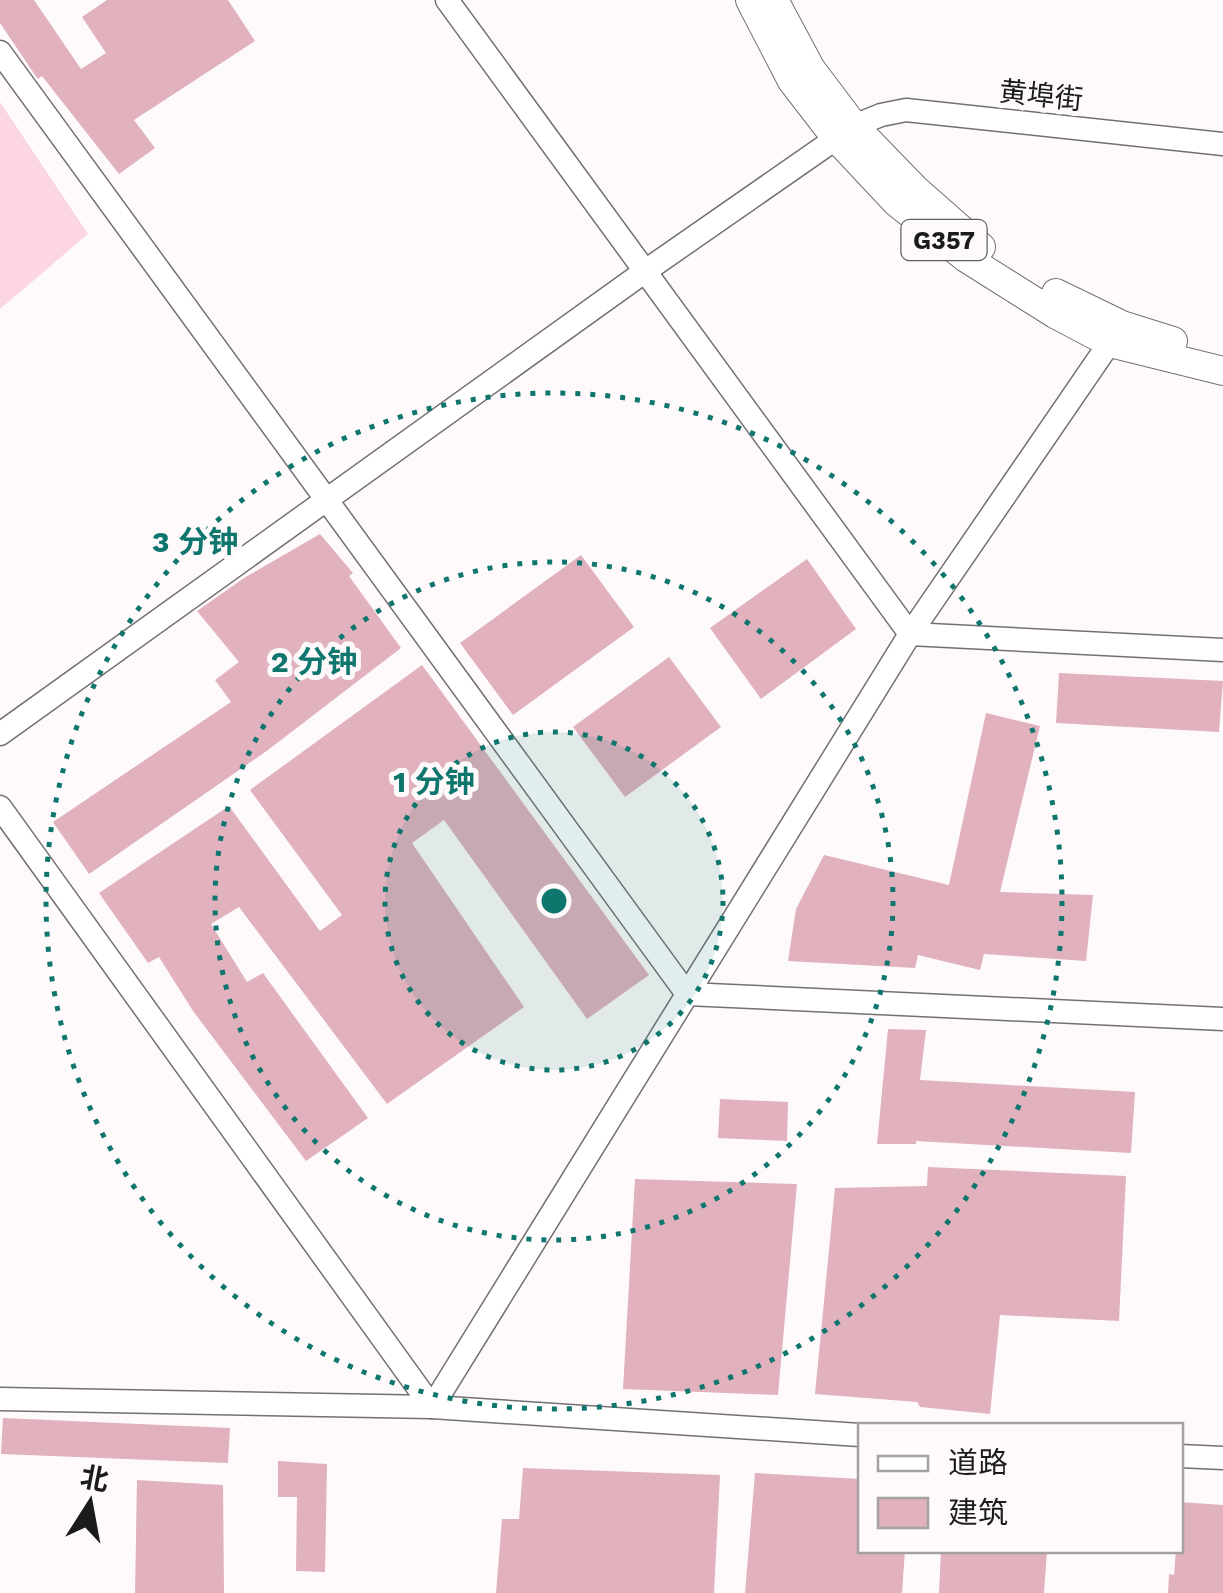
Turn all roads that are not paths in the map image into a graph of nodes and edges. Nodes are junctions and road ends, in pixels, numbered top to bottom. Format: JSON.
{"nodes":[{"id":1,"x":447,"y":0,"type":"edge"},
{"id":2,"x":750,"y":0,"type":"edge"},
{"id":3,"x":774,"y":0,"type":"edge"},
{"id":4,"x":0,"y":52,"type":"edge"},
{"id":5,"x":845,"y":132,"type":"junction"},
{"id":6,"x":1223,"y":144,"type":"edge"},
{"id":7,"x":644,"y":272,"type":"junction"},
{"id":8,"x":1116,"y":334,"type":"junction"},
{"id":9,"x":1223,"y":354,"type":"edge"},
{"id":10,"x":1223,"y":371,"type":"edge"},
{"id":11,"x":327,"y":498,"type":"junction"},
{"id":12,"x":910,"y":634,"type":"junction"},
{"id":13,"x":1223,"y":650,"type":"edge"},
{"id":14,"x":0,"y":734,"type":"edge"},
{"id":15,"x":0,"y":806,"type":"edge"},
{"id":16,"x":687,"y":994,"type":"junction"},
{"id":17,"x":1223,"y":1019,"type":"edge"},
{"id":18,"x":0,"y":1399,"type":"edge"},
{"id":19,"x":432,"y":1406,"type":"junction"},
{"id":20,"x":858,"y":1435,"type":"edge"},
{"id":21,"x":1183,"y":1456,"type":"edge"},
{"id":22,"x":1223,"y":1458,"type":"edge"}],
"edges":[{"from":1,"to":7,"type":"street"},
{"from":2,"to":5,"type":"highway","number":"G357"},
{"from":3,"to":5,"type":"highway","number":"G357"},
{"from":4,"to":11,"type":"street"},
{"from":5,"to":6,"type":"street","name":"黄埠街"},
{"from":5,"to":7,"type":"street","name":"黄埠街"},
{"from":5,"to":8,"type":"highway","number":"G357"},
{"from":7,"to":11,"type":"street","name":"黄埠街"},
{"from":7,"to":12,"type":"street"},
{"from":8,"to":9,"type":"highway","number":"G357"},
{"from":8,"to":10,"type":"highway","number":"G357"},
{"from":8,"to":12,"type":"street"},
{"from":11,"to":14,"type":"street","name":"黄埠街"},
{"from":11,"to":16,"type":"street"},
{"from":12,"to":13,"type":"street"},
{"from":12,"to":16,"type":"street"},
{"from":15,"to":19,"type":"street"},
{"from":16,"to":17,"type":"street"},
{"from":16,"to":19,"type":"street"},
{"from":18,"to":19,"type":"street"},
{"from":19,"to":20,"type":"street"},
{"from":21,"to":22,"type":"street"}]}
